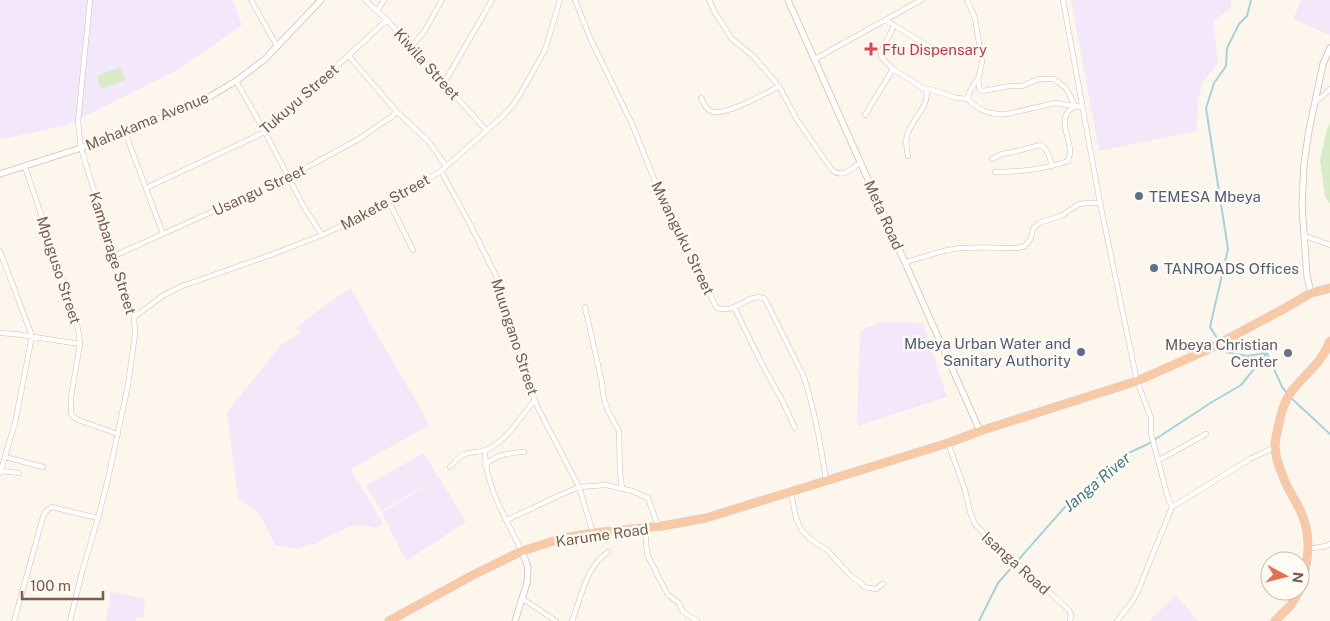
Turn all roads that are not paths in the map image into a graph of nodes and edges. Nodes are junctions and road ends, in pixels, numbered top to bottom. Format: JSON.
{"nodes":[{"id":1,"x":90,"y":0,"type":"edge"},
{"id":2,"x":251,"y":0,"type":"edge"},
{"id":3,"x":321,"y":0,"type":"edge"},
{"id":4,"x":365,"y":0,"type":"edge"},
{"id":5,"x":384,"y":0,"type":"edge"},
{"id":6,"x":442,"y":0,"type":"edge"},
{"id":7,"x":492,"y":0,"type":"edge"},
{"id":8,"x":560,"y":0,"type":"edge"},
{"id":9,"x":575,"y":0,"type":"edge"},
{"id":10,"x":709,"y":0,"type":"edge"},
{"id":11,"x":788,"y":0,"type":"edge"},
{"id":12,"x":921,"y":0,"type":"edge"},
{"id":13,"x":974,"y":0,"type":"edge"},
{"id":14,"x":1063,"y":0,"type":"edge"},
{"id":15,"x":968,"y":2,"type":"edge"},
{"id":16,"x":377,"y":11,"type":"junction"},
{"id":17,"x":387,"y":20,"type":"junction"},
{"id":18,"x":885,"y":20,"type":"junction"},
{"id":19,"x":894,"y":26,"type":"junction"},
{"id":20,"x":277,"y":46,"type":"junction"},
{"id":21,"x":411,"y":46,"type":"junction"},
{"id":22,"x":1330,"y":48,"type":"edge"},
{"id":23,"x":935,"y":50,"type":"dead end"},
{"id":24,"x":348,"y":56,"type":"junction"},
{"id":25,"x":815,"y":59,"type":"junction"},
{"id":26,"x":893,"y":69,"type":"junction"},
{"id":27,"x":977,"y":79,"type":"junction"},
{"id":28,"x":236,"y":82,"type":"junction"},
{"id":29,"x":444,"y":83,"type":"junction"},
{"id":30,"x":779,"y":86,"type":"junction"},
{"id":31,"x":1330,"y":89,"type":"edge"},
{"id":32,"x":926,"y":90,"type":"junction"},
{"id":33,"x":701,"y":98,"type":"dead end"},
{"id":34,"x":968,"y":99,"type":"junction"},
{"id":35,"x":1315,"y":102,"type":"junction"},
{"id":36,"x":1075,"y":106,"type":"junction"},
{"id":37,"x":1082,"y":107,"type":"junction"},
{"id":38,"x":396,"y":111,"type":"junction"},
{"id":39,"x":865,"y":115,"type":"dead end"},
{"id":40,"x":486,"y":130,"type":"junction"},
{"id":41,"x":125,"y":132,"type":"junction"},
{"id":42,"x":265,"y":132,"type":"junction"},
{"id":43,"x":81,"y":148,"type":"junction"},
{"id":44,"x":908,"y":156,"type":"dead end"},
{"id":45,"x":992,"y":159,"type":"dead end"},
{"id":46,"x":861,"y":162,"type":"junction"},
{"id":47,"x":1052,"y":165,"type":"junction"},
{"id":48,"x":446,"y":166,"type":"junction"},
{"id":49,"x":25,"y":167,"type":"junction"},
{"id":50,"x":441,"y":171,"type":"junction"},
{"id":51,"x":995,"y":172,"type":"dead end"},
{"id":52,"x":0,"y":174,"type":"edge"},
{"id":53,"x":289,"y":178,"type":"junction"},
{"id":54,"x":146,"y":188,"type":"junction"},
{"id":55,"x":389,"y":202,"type":"junction"},
{"id":56,"x":1100,"y":203,"type":"junction"},
{"id":57,"x":163,"y":234,"type":"junction"},
{"id":58,"x":322,"y":235,"type":"junction"},
{"id":59,"x":1305,"y":236,"type":"junction"},
{"id":60,"x":1330,"y":244,"type":"edge"},
{"id":61,"x":413,"y":250,"type":"dead end"},
{"id":62,"x":0,"y":251,"type":"edge"},
{"id":63,"x":114,"y":256,"type":"junction"},
{"id":64,"x":905,"y":262,"type":"junction"},
{"id":65,"x":1330,"y":288,"type":"edge"},
{"id":66,"x":1310,"y":293,"type":"junction"},
{"id":67,"x":585,"y":307,"type":"dead end"},
{"id":68,"x":734,"y":307,"type":"junction"},
{"id":69,"x":134,"y":318,"type":"junction"},
{"id":70,"x":0,"y":333,"type":"edge"},
{"id":71,"x":32,"y":336,"type":"junction"},
{"id":72,"x":80,"y":344,"type":"junction"},
{"id":73,"x":1329,"y":346,"type":"edge"},
{"id":74,"x":1137,"y":381,"type":"junction"},
{"id":75,"x":535,"y":400,"type":"junction"},
{"id":76,"x":795,"y":428,"type":"dead end"},
{"id":77,"x":980,"y":430,"type":"junction"},
{"id":78,"x":118,"y":434,"type":"junction"},
{"id":79,"x":1206,"y":434,"type":"dead end"},
{"id":80,"x":948,"y":443,"type":"junction"},
{"id":81,"x":1275,"y":446,"type":"junction"},
{"id":82,"x":485,"y":450,"type":"junction"},
{"id":83,"x":524,"y":452,"type":"dead end"},
{"id":84,"x":5,"y":457,"type":"junction"},
{"id":85,"x":1158,"y":460,"type":"junction"},
{"id":86,"x":485,"y":465,"type":"junction"},
{"id":87,"x":43,"y":467,"type":"dead end"},
{"id":88,"x":450,"y":467,"type":"dead end"},
{"id":89,"x":1,"y":472,"type":"edge"},
{"id":90,"x":19,"y":473,"type":"dead end"},
{"id":91,"x":826,"y":481,"type":"junction"},
{"id":92,"x":579,"y":487,"type":"junction"},
{"id":93,"x":622,"y":488,"type":"junction"},
{"id":94,"x":791,"y":492,"type":"junction"},
{"id":95,"x":1172,"y":507,"type":"junction"},
{"id":96,"x":98,"y":518,"type":"junction"},
{"id":97,"x":507,"y":520,"type":"junction"},
{"id":98,"x":658,"y":526,"type":"junction"},
{"id":99,"x":645,"y":528,"type":"junction"},
{"id":100,"x":593,"y":533,"type":"junction"},
{"id":101,"x":1330,"y":544,"type":"edge"},
{"id":102,"x":1308,"y":548,"type":"junction"},
{"id":103,"x":522,"y":551,"type":"junction"},
{"id":104,"x":1308,"y":551,"type":"edge"},
{"id":105,"x":608,"y":552,"type":"dead end"},
{"id":106,"x":884,"y":584,"type":"dead end"},
{"id":107,"x":522,"y":599,"type":"junction"},
{"id":108,"x":1292,"y":601,"type":"edge"},
{"id":109,"x":14,"y":621,"type":"edge"},
{"id":110,"x":70,"y":621,"type":"edge"},
{"id":111,"x":389,"y":621,"type":"edge"},
{"id":112,"x":515,"y":621,"type":"edge"},
{"id":113,"x":556,"y":621,"type":"edge"},
{"id":114,"x":572,"y":621,"type":"edge"},
{"id":115,"x":697,"y":621,"type":"edge"},
{"id":116,"x":1070,"y":621,"type":"edge"},
{"id":117,"x":1117,"y":621,"type":"edge"},
{"id":118,"x":1275,"y":621,"type":"edge"}],
"edges":[{"from":1,"to":43,"type":"street","name":"Kambarage Street"},
{"from":2,"to":20,"type":"street"},
{"from":3,"to":20,"type":"street","name":"Mahakama Avenue"},
{"from":4,"to":16,"type":"street","name":"Kiwila Street"},
{"from":5,"to":16,"type":"street"},
{"from":6,"to":21,"type":"street"},
{"from":7,"to":29,"type":"street"},
{"from":8,"to":40,"type":"street","name":"Makete Street"},
{"from":9,"to":68,"type":"street","name":"Mwanguku Street"},
{"from":10,"to":30,"type":"street"},
{"from":11,"to":25,"type":"street","name":"Meta Road"},
{"from":12,"to":18,"type":"street"},
{"from":13,"to":15,"type":"street"},
{"from":14,"to":37,"type":"street"},
{"from":15,"to":27,"type":"street"},
{"from":16,"to":17,"type":"street","name":"Kiwila Street"},
{"from":17,"to":21,"type":"street","name":"Kiwila Street"},
{"from":17,"to":24,"type":"street","name":"Tukuyu Street"},
{"from":18,"to":19,"type":"street"},
{"from":18,"to":25,"type":"street"},
{"from":19,"to":23,"type":"street"},
{"from":19,"to":26,"type":"street"},
{"from":20,"to":28,"type":"street","name":"Mahakama Avenue"},
{"from":21,"to":29,"type":"street","name":"Kiwila Street"},
{"from":22,"to":35,"type":"street"},
{"from":24,"to":38,"type":"street"},
{"from":24,"to":42,"type":"street","name":"Tukuyu Street"},
{"from":25,"to":46,"type":"street","name":"Meta Road"},
{"from":26,"to":32,"type":"street"},
{"from":26,"to":39,"type":"street"},
{"from":27,"to":34,"type":"street"},
{"from":27,"to":36,"type":"street"},
{"from":28,"to":41,"type":"street","name":"Mahakama Avenue"},
{"from":28,"to":42,"type":"street"},
{"from":29,"to":40,"type":"street","name":"Kiwila Street"},
{"from":30,"to":33,"type":"street"},
{"from":30,"to":46,"type":"street"},
{"from":31,"to":35,"type":"street"},
{"from":32,"to":34,"type":"street"},
{"from":32,"to":44,"type":"street"},
{"from":34,"to":36,"type":"street"},
{"from":35,"to":59,"type":"street"},
{"from":36,"to":37,"type":"street"},
{"from":36,"to":47,"type":"street"},
{"from":37,"to":56,"type":"street"},
{"from":38,"to":48,"type":"street"},
{"from":38,"to":53,"type":"street","name":"Usangu Street"},
{"from":40,"to":48,"type":"street","name":"Makete Street"},
{"from":41,"to":43,"type":"street","name":"Mahakama Avenue"},
{"from":41,"to":54,"type":"street"},
{"from":42,"to":53,"type":"street"},
{"from":42,"to":54,"type":"street","name":"Tukuyu Street"},
{"from":43,"to":49,"type":"street","name":"Mahakama Avenue"},
{"from":43,"to":63,"type":"street","name":"Kambarage Street"},
{"from":45,"to":47,"type":"street"},
{"from":46,"to":64,"type":"street","name":"Meta Road"},
{"from":47,"to":51,"type":"street"},
{"from":48,"to":50,"type":"street","name":"Makete Street"},
{"from":49,"to":52,"type":"street","name":"Mahakama Avenue"},
{"from":49,"to":72,"type":"street","name":"Mpuguso Street"},
{"from":50,"to":55,"type":"street","name":"Makete Street"},
{"from":50,"to":75,"type":"street","name":"Muungano Street"},
{"from":53,"to":57,"type":"street","name":"Usangu Street"},
{"from":53,"to":58,"type":"street"},
{"from":54,"to":57,"type":"street"},
{"from":55,"to":58,"type":"street","name":"Makete Street"},
{"from":55,"to":61,"type":"street"},
{"from":56,"to":64,"type":"street"},
{"from":56,"to":74,"type":"street"},
{"from":57,"to":63,"type":"street","name":"Usangu Street"},
{"from":58,"to":69,"type":"street","name":"Makete Street"},
{"from":59,"to":60,"type":"street"},
{"from":59,"to":66,"type":"street"},
{"from":62,"to":71,"type":"street"},
{"from":63,"to":69,"type":"street","name":"Kambarage Street"},
{"from":64,"to":77,"type":"street","name":"Meta Road"},
{"from":65,"to":66,"type":"highway","name":"Karume Road"},
{"from":66,"to":74,"type":"highway","name":"Karume Road"},
{"from":67,"to":93,"type":"street"},
{"from":68,"to":76,"type":"street"},
{"from":68,"to":91,"type":"street"},
{"from":69,"to":78,"type":"street","name":"Kambarage Street"},
{"from":70,"to":71,"type":"street"},
{"from":71,"to":72,"type":"street"},
{"from":71,"to":84,"type":"street"},
{"from":72,"to":78,"type":"street","name":"Mpuguso Street"},
{"from":73,"to":81,"type":"highway"},
{"from":74,"to":77,"type":"highway","name":"Karume Road"},
{"from":74,"to":85,"type":"street"},
{"from":75,"to":82,"type":"street"},
{"from":75,"to":92,"type":"street","name":"Muungano Street"},
{"from":77,"to":80,"type":"highway","name":"Karume Road"},
{"from":78,"to":96,"type":"street","name":"Kambarage Street"},
{"from":79,"to":85,"type":"street"},
{"from":80,"to":91,"type":"highway","name":"Karume Road"},
{"from":80,"to":116,"type":"street","name":"Isanga Road"},
{"from":81,"to":95,"type":"street"},
{"from":81,"to":102,"type":"highway"},
{"from":82,"to":86,"type":"street"},
{"from":82,"to":88,"type":"street"},
{"from":83,"to":86,"type":"street"},
{"from":84,"to":87,"type":"street"},
{"from":84,"to":89,"type":"street"},
{"from":85,"to":95,"type":"street"},
{"from":86,"to":97,"type":"street"},
{"from":89,"to":90,"type":"street"},
{"from":91,"to":94,"type":"highway","name":"Karume Road"},
{"from":92,"to":93,"type":"street"},
{"from":92,"to":97,"type":"street"},
{"from":92,"to":100,"type":"street","name":"Muungano Street"},
{"from":93,"to":98,"type":"street"},
{"from":94,"to":98,"type":"highway","name":"Karume Road"},
{"from":94,"to":106,"type":"street"},
{"from":95,"to":117,"type":"street"},
{"from":96,"to":109,"type":"street"},
{"from":96,"to":110,"type":"street","name":"Kambarage Street"},
{"from":97,"to":103,"type":"street"},
{"from":98,"to":99,"type":"highway","name":"Karume Road"},
{"from":99,"to":100,"type":"highway","name":"Karume Road"},
{"from":99,"to":115,"type":"street"},
{"from":100,"to":103,"type":"highway","name":"Karume Road"},
{"from":101,"to":102,"type":"street"},
{"from":102,"to":104,"type":"highway"},
{"from":103,"to":107,"type":"street"},
{"from":103,"to":111,"type":"highway","name":"Karume Road"},
{"from":105,"to":114,"type":"street"},
{"from":107,"to":112,"type":"street"},
{"from":107,"to":113,"type":"street"},
{"from":108,"to":118,"type":"highway"}]}
